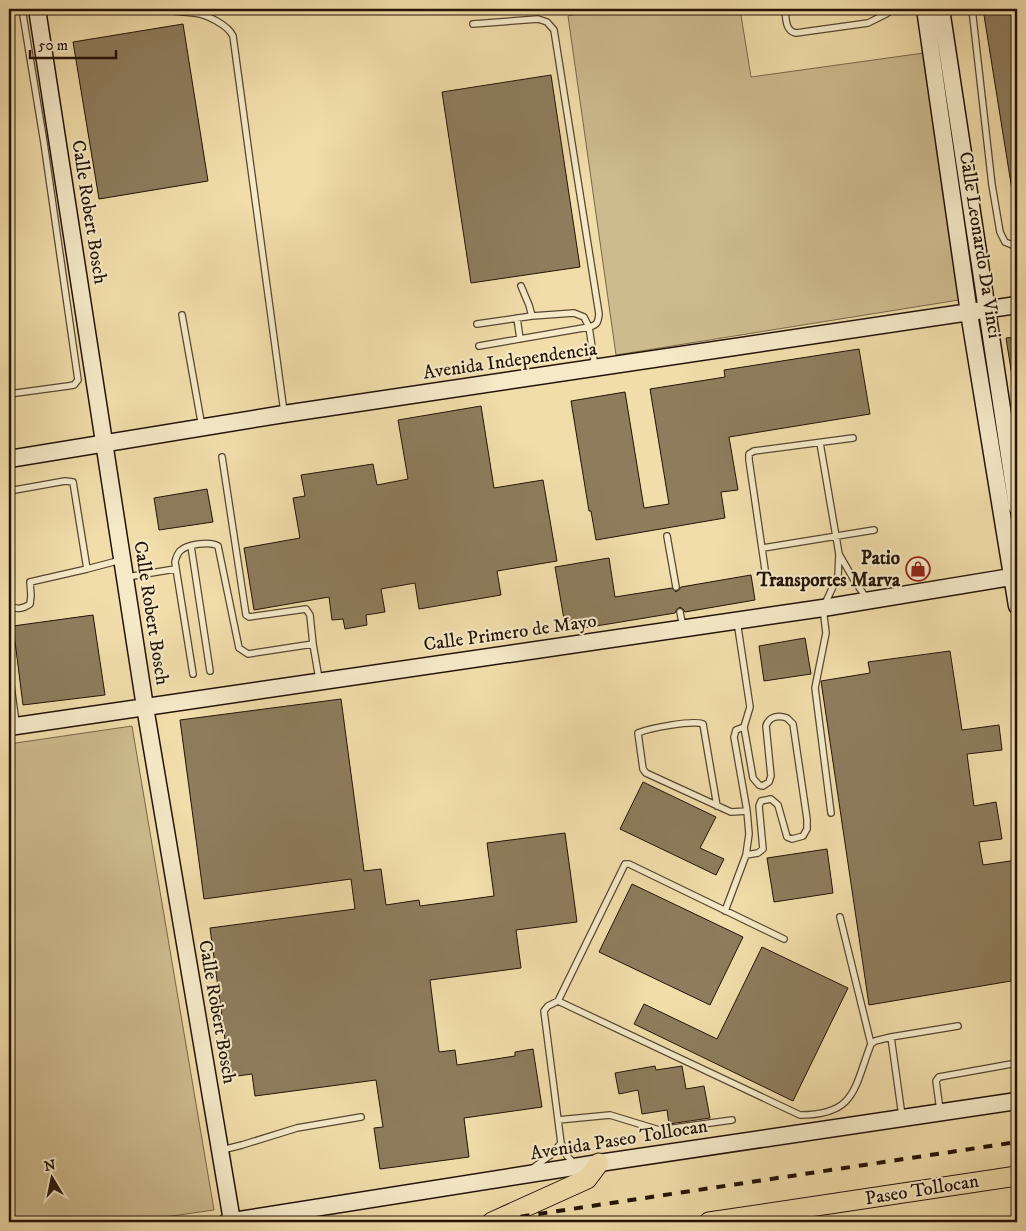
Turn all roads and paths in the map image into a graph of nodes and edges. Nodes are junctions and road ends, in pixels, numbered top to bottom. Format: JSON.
{"nodes":[{"id":1,"x":22,"y":9,"type":"edge"},
{"id":2,"x":37,"y":9,"type":"edge"},
{"id":3,"x":167,"y":9,"type":"edge"},
{"id":4,"x":785,"y":9,"type":"edge"},
{"id":5,"x":892,"y":9,"type":"edge"},
{"id":6,"x":925,"y":9,"type":"edge"},
{"id":7,"x":941,"y":9,"type":"edge"},
{"id":8,"x":972,"y":9,"type":"edge"},
{"id":9,"x":473,"y":24,"type":"dead end"},
{"id":10,"x":1017,"y":247,"type":"edge"},
{"id":11,"x":521,"y":286,"type":"dead end"},
{"id":12,"x":1017,"y":305,"type":"edge"},
{"id":13,"x":987,"y":310,"type":"junction"},
{"id":14,"x":970,"y":312,"type":"junction"},
{"id":15,"x":182,"y":315,"type":"dead end"},
{"id":16,"x":532,"y":316,"type":"junction"},
{"id":17,"x":517,"y":318,"type":"junction"},
{"id":18,"x":477,"y":324,"type":"dead end"},
{"id":19,"x":589,"y":327,"type":"junction"},
{"id":20,"x":520,"y":339,"type":"junction"},
{"id":21,"x":479,"y":346,"type":"dead end"},
{"id":22,"x":595,"y":369,"type":"junction"},
{"id":23,"x":9,"y":394,"type":"edge"},
{"id":24,"x":284,"y":414,"type":"junction"},
{"id":25,"x":202,"y":428,"type":"junction"},
{"id":26,"x":853,"y":438,"type":"dead end"},
{"id":27,"x":820,"y":443,"type":"junction"},
{"id":28,"x":105,"y":444,"type":"junction"},
{"id":29,"x":222,"y":457,"type":"dead end"},
{"id":30,"x":9,"y":459,"type":"edge"},
{"id":31,"x":9,"y":491,"type":"edge"},
{"id":32,"x":1017,"y":507,"type":"edge"},
{"id":33,"x":874,"y":530,"type":"dead end"},
{"id":34,"x":667,"y":536,"type":"dead end"},
{"id":35,"x":836,"y":536,"type":"junction"},
{"id":36,"x":191,"y":546,"type":"junction"},
{"id":37,"x":762,"y":548,"type":"junction"},
{"id":38,"x":839,"y":554,"type":"junction"},
{"id":39,"x":122,"y":560,"type":"junction"},
{"id":40,"x":87,"y":569,"type":"junction"},
{"id":41,"x":175,"y":569,"type":"junction"},
{"id":42,"x":1015,"y":576,"type":"edge"},
{"id":43,"x":125,"y":577,"type":"junction"},
{"id":44,"x":767,"y":584,"type":"dead end"},
{"id":45,"x":676,"y":588,"type":"dead end"},
{"id":46,"x":868,"y":599,"type":"junction"},
{"id":47,"x":9,"y":603,"type":"edge"},
{"id":48,"x":1017,"y":606,"type":"edge"},
{"id":49,"x":823,"y":608,"type":"junction"},
{"id":50,"x":737,"y":620,"type":"junction"},
{"id":51,"x":313,"y":644,"type":"junction"},
{"id":52,"x":9,"y":671,"type":"edge"},
{"id":53,"x":210,"y":671,"type":"dead end"},
{"id":54,"x":193,"y":674,"type":"dead end"},
{"id":55,"x":319,"y":682,"type":"junction"},
{"id":56,"x":145,"y":707,"type":"junction"},
{"id":57,"x":13,"y":727,"type":"edge"},
{"id":58,"x":744,"y":727,"type":"junction"},
{"id":59,"x":717,"y":806,"type":"junction"},
{"id":60,"x":747,"y":811,"type":"junction"},
{"id":61,"x":831,"y":813,"type":"dead end"},
{"id":62,"x":746,"y":855,"type":"junction"},
{"id":63,"x":725,"y":911,"type":"junction"},
{"id":64,"x":840,"y":918,"type":"dead end"},
{"id":65,"x":784,"y":939,"type":"dead end"},
{"id":66,"x":558,"y":1002,"type":"junction"},
{"id":67,"x":958,"y":1026,"type":"dead end"},
{"id":68,"x":891,"y":1037,"type":"junction"},
{"id":69,"x":871,"y":1044,"type":"junction"},
{"id":70,"x":1017,"y":1063,"type":"edge"},
{"id":71,"x":1017,"y":1101,"type":"edge"},
{"id":72,"x":940,"y":1112,"type":"junction"},
{"id":73,"x":362,"y":1117,"type":"dead end"},
{"id":74,"x":902,"y":1117,"type":"junction"},
{"id":75,"x":558,"y":1120,"type":"junction"},
{"id":76,"x":732,"y":1120,"type":"dead end"},
{"id":77,"x":561,"y":1143,"type":"junction"},
{"id":78,"x":220,"y":1150,"type":"junction"},
{"id":79,"x":599,"y":1163,"type":"junction"},
{"id":80,"x":577,"y":1167,"type":"junction"},
{"id":81,"x":521,"y":1176,"type":"junction"},
{"id":82,"x":1017,"y":1176,"type":"edge"},
{"id":83,"x":229,"y":1222,"type":"edge"},
{"id":84,"x":492,"y":1222,"type":"edge"},
{"id":85,"x":709,"y":1222,"type":"edge"}],
"edges":[{"from":1,"to":23,"type":"lane"},
{"from":2,"to":28,"type":"main road","name":"Calle Robert Bosch"},
{"from":3,"to":24,"type":"lane"},
{"from":4,"to":5,"type":"lane"},
{"from":6,"to":14,"type":"main road","name":"Calle Leonardo Da Vinci"},
{"from":7,"to":13,"type":"main road","name":"Calle Leonardo Da Vinci"},
{"from":8,"to":10,"type":"lane"},
{"from":9,"to":19,"type":"lane"},
{"from":11,"to":16,"type":"lane"},
{"from":12,"to":13,"type":"main road","name":"Avenida Independencia"},
{"from":13,"to":14,"type":"main road","name":"Avenida Independencia"},
{"from":13,"to":32,"type":"main road","name":"Calle Leonardo Da Vinci"},
{"from":14,"to":22,"type":"main road","name":"Avenida Independencia"},
{"from":14,"to":42,"type":"main road","name":"Calle Leonardo Da Vinci"},
{"from":15,"to":25,"type":"lane"},
{"from":16,"to":17,"type":"lane"},
{"from":16,"to":19,"type":"lane"},
{"from":17,"to":18,"type":"lane"},
{"from":17,"to":20,"type":"lane"},
{"from":19,"to":20,"type":"lane"},
{"from":19,"to":22,"type":"lane"},
{"from":20,"to":21,"type":"lane"},
{"from":22,"to":24,"type":"main road","name":"Avenida Independencia"},
{"from":24,"to":25,"type":"main road","name":"Avenida Independencia"},
{"from":25,"to":28,"type":"main road","name":"Avenida Independencia"},
{"from":26,"to":27,"type":"lane"},
{"from":27,"to":35,"type":"lane"},
{"from":27,"to":37,"type":"lane"},
{"from":28,"to":30,"type":"main road","name":"Avenida Independencia"},
{"from":28,"to":39,"type":"main road","name":"Calle Robert Bosch"},
{"from":29,"to":51,"type":"lane"},
{"from":31,"to":40,"type":"lane"},
{"from":33,"to":35,"type":"lane"},
{"from":34,"to":45,"type":"lane"},
{"from":35,"to":37,"type":"lane"},
{"from":35,"to":38,"type":"lane"},
{"from":36,"to":41,"type":"lane"},
{"from":36,"to":51,"type":"lane"},
{"from":36,"to":53,"type":"lane"},
{"from":37,"to":44,"type":"lane"},
{"from":38,"to":46,"type":"lane"},
{"from":38,"to":49,"type":"lane"},
{"from":39,"to":40,"type":"lane"},
{"from":39,"to":43,"type":"main road","name":"Calle Robert Bosch"},
{"from":40,"to":47,"type":"lane"},
{"from":41,"to":43,"type":"lane"},
{"from":41,"to":54,"type":"lane"},
{"from":42,"to":46,"type":"main road","name":"Calle Primero de Mayo"},
{"from":42,"to":48,"type":"main road","name":"Calle Leonardo Da Vinci"},
{"from":43,"to":56,"type":"main road","name":"Calle Robert Bosch"},
{"from":46,"to":49,"type":"main road","name":"Calle Primero de Mayo"},
{"from":49,"to":50,"type":"main road","name":"Calle Primero de Mayo"},
{"from":49,"to":61,"type":"lane"},
{"from":50,"to":55,"type":"main road","name":"Calle Primero de Mayo"},
{"from":50,"to":58,"type":"lane"},
{"from":51,"to":55,"type":"lane"},
{"from":52,"to":57,"type":"lane"},
{"from":55,"to":56,"type":"main road","name":"Calle Primero de Mayo"},
{"from":56,"to":57,"type":"main road","name":"Calle Primero de Mayo"},
{"from":56,"to":78,"type":"main road","name":"Calle Robert Bosch"},
{"from":58,"to":60,"type":"lane"},
{"from":58,"to":62,"type":"lane"},
{"from":59,"to":59,"type":"lane"},
{"from":59,"to":60,"type":"lane"},
{"from":60,"to":62,"type":"lane"},
{"from":62,"to":63,"type":"lane"},
{"from":63,"to":65,"type":"lane"},
{"from":63,"to":66,"type":"lane"},
{"from":64,"to":69,"type":"lane"},
{"from":66,"to":69,"type":"lane"},
{"from":66,"to":75,"type":"lane"},
{"from":67,"to":68,"type":"lane"},
{"from":68,"to":69,"type":"lane"},
{"from":68,"to":74,"type":"lane"},
{"from":70,"to":72,"type":"lane"},
{"from":71,"to":72,"type":"main road","name":"Avenida Paseo Tollocan"},
{"from":72,"to":74,"type":"main road","name":"Avenida Paseo Tollocan"},
{"from":73,"to":78,"type":"lane"},
{"from":74,"to":79,"type":"main road","name":"Avenida Paseo Tollocan"},
{"from":75,"to":76,"type":"lane"},
{"from":75,"to":77,"type":"lane"},
{"from":77,"to":80,"type":"lane"},
{"from":77,"to":81,"type":"lane"},
{"from":78,"to":83,"type":"main road","name":"Calle Robert Bosch"},
{"from":79,"to":80,"type":"main road","name":"Avenida Paseo Tollocan"},
{"from":79,"to":84,"type":"highway"},
{"from":80,"to":81,"type":"main road","name":"Avenida Paseo Tollocan"},
{"from":81,"to":83,"type":"main road","name":"Avenida Paseo Tollocan"},
{"from":82,"to":85,"type":"highway","name":"Paseo Tollocan"}]}
